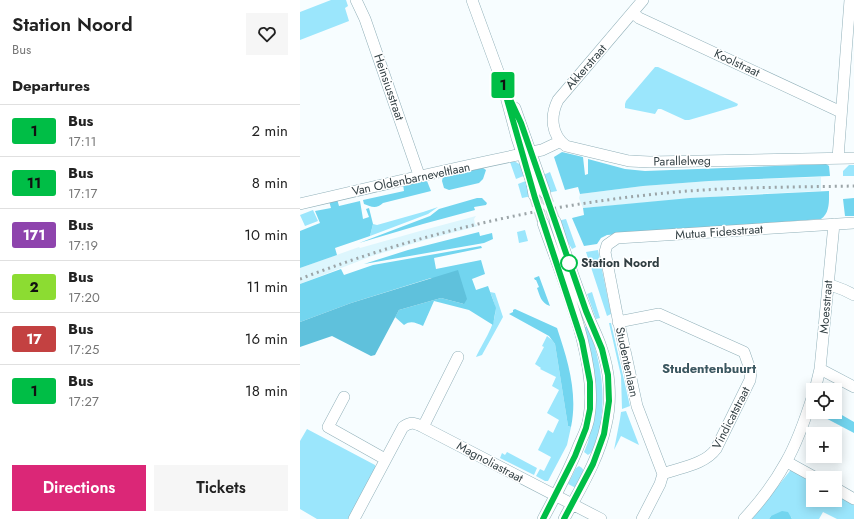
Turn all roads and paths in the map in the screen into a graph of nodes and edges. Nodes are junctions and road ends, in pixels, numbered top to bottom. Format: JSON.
{"nodes":[{"id":1,"x":356,"y":0,"type":"edge"},
{"id":2,"x":472,"y":0,"type":"edge"},
{"id":3,"x":643,"y":0,"type":"edge"},
{"id":4,"x":850,"y":0,"type":"edge"},
{"id":5,"x":633,"y":13,"type":"junction"},
{"id":6,"x":841,"y":112,"type":"junction"},
{"id":7,"x":560,"y":142,"type":"junction"},
{"id":8,"x":526,"y":153,"type":"junction"},
{"id":9,"x":838,"y":158,"type":"junction"},
{"id":10,"x":854,"y":158,"type":"edge"},
{"id":11,"x":419,"y":175,"type":"junction"},
{"id":12,"x":540,"y":194,"type":"tunnel mouth"},
{"id":13,"x":300,"y":204,"type":"edge"},
{"id":14,"x":555,"y":221,"type":"tunnel mouth"},
{"id":15,"x":543,"y":223,"type":"tunnel mouth"},
{"id":16,"x":854,"y":223,"type":"edge"},
{"id":17,"x":834,"y":224,"type":"junction"},
{"id":18,"x":607,"y":245,"type":"joint"},
{"id":19,"x":828,"y":284,"type":"junction"},
{"id":20,"x":854,"y":295,"type":"edge"},
{"id":21,"x":618,"y":322,"type":"junction"},
{"id":22,"x":458,"y":358,"type":"dead end"},
{"id":23,"x":820,"y":369,"type":"junction"},
{"id":24,"x":817,"y":383,"type":"edge"},
{"id":25,"x":854,"y":387,"type":"edge"},
{"id":26,"x":344,"y":397,"type":"dead end"},
{"id":27,"x":806,"y":418,"type":"edge"},
{"id":28,"x":423,"y":427,"type":"junction"},
{"id":29,"x":386,"y":459,"type":"junction"},
{"id":30,"x":786,"y":462,"type":"junction"},
{"id":31,"x":806,"y":473,"type":"edge"},
{"id":32,"x":663,"y":474,"type":"junction"},
{"id":33,"x":842,"y":492,"type":"edge"},
{"id":34,"x":556,"y":495,"type":"junction"},
{"id":35,"x":854,"y":499,"type":"edge"},
{"id":36,"x":572,"y":504,"type":"junction"},
{"id":37,"x":354,"y":519,"type":"edge"},
{"id":38,"x":543,"y":519,"type":"edge"},
{"id":39,"x":564,"y":519,"type":"edge"},
{"id":40,"x":601,"y":519,"type":"edge"},
{"id":41,"x":642,"y":519,"type":"edge"},
{"id":42,"x":744,"y":519,"type":"edge"}],
"edges":[{"from":1,"to":11,"type":"street","name":"Heinsiusstraat"},
{"from":2,"to":8,"type":"street"},
{"from":3,"to":5,"type":"street","name":"Akkerstraat"},
{"from":4,"to":6,"type":"street"},
{"from":5,"to":6,"type":"street","name":"Koolstraat"},
{"from":5,"to":7,"type":"street","name":"Akkerstraat"},
{"from":6,"to":9,"type":"street"},
{"from":7,"to":8,"type":"street"},
{"from":7,"to":9,"type":"street","name":"Parallelweg"},
{"from":8,"to":11,"type":"street","name":"Van Oldenbarneveltlaan"},
{"from":8,"to":12,"type":"street"},
{"from":9,"to":10,"type":"street","name":"Parallelweg"},
{"from":11,"to":13,"type":"street","name":"Van Oldenbarneveltlaan"},
{"from":14,"to":36,"type":"street"},
{"from":15,"to":34,"type":"street"},
{"from":16,"to":17,"type":"street","name":"Mutua Fidesstraat"},
{"from":17,"to":18,"type":"street","name":"Mutua Fidesstraat"},
{"from":17,"to":19,"type":"street","name":"Moesstraat"},
{"from":18,"to":21,"type":"street","name":"Studentenlaan"},
{"from":19,"to":20,"type":"street"},
{"from":19,"to":23,"type":"street","name":"Moesstraat"},
{"from":21,"to":32,"type":"street","name":"Studentenlaan"},
{"from":21,"to":32,"type":"street","name":"Vindicatstraat"},
{"from":22,"to":28,"type":"street"},
{"from":23,"to":24,"type":"street","name":"Moesstraat"},
{"from":23,"to":25,"type":"street"},
{"from":26,"to":29,"type":"street"},
{"from":27,"to":30,"type":"street"},
{"from":28,"to":29,"type":"street"},
{"from":28,"to":34,"type":"street","name":"Magnoliastraat"},
{"from":29,"to":37,"type":"street"},
{"from":30,"to":31,"type":"street"},
{"from":30,"to":42,"type":"street"},
{"from":32,"to":41,"type":"street"},
{"from":33,"to":35,"type":"street"},
{"from":34,"to":36,"type":"street","name":"Magnoliastraat"},
{"from":34,"to":38,"type":"street"},
{"from":36,"to":39,"type":"street"},
{"from":36,"to":40,"type":"street"}]}
